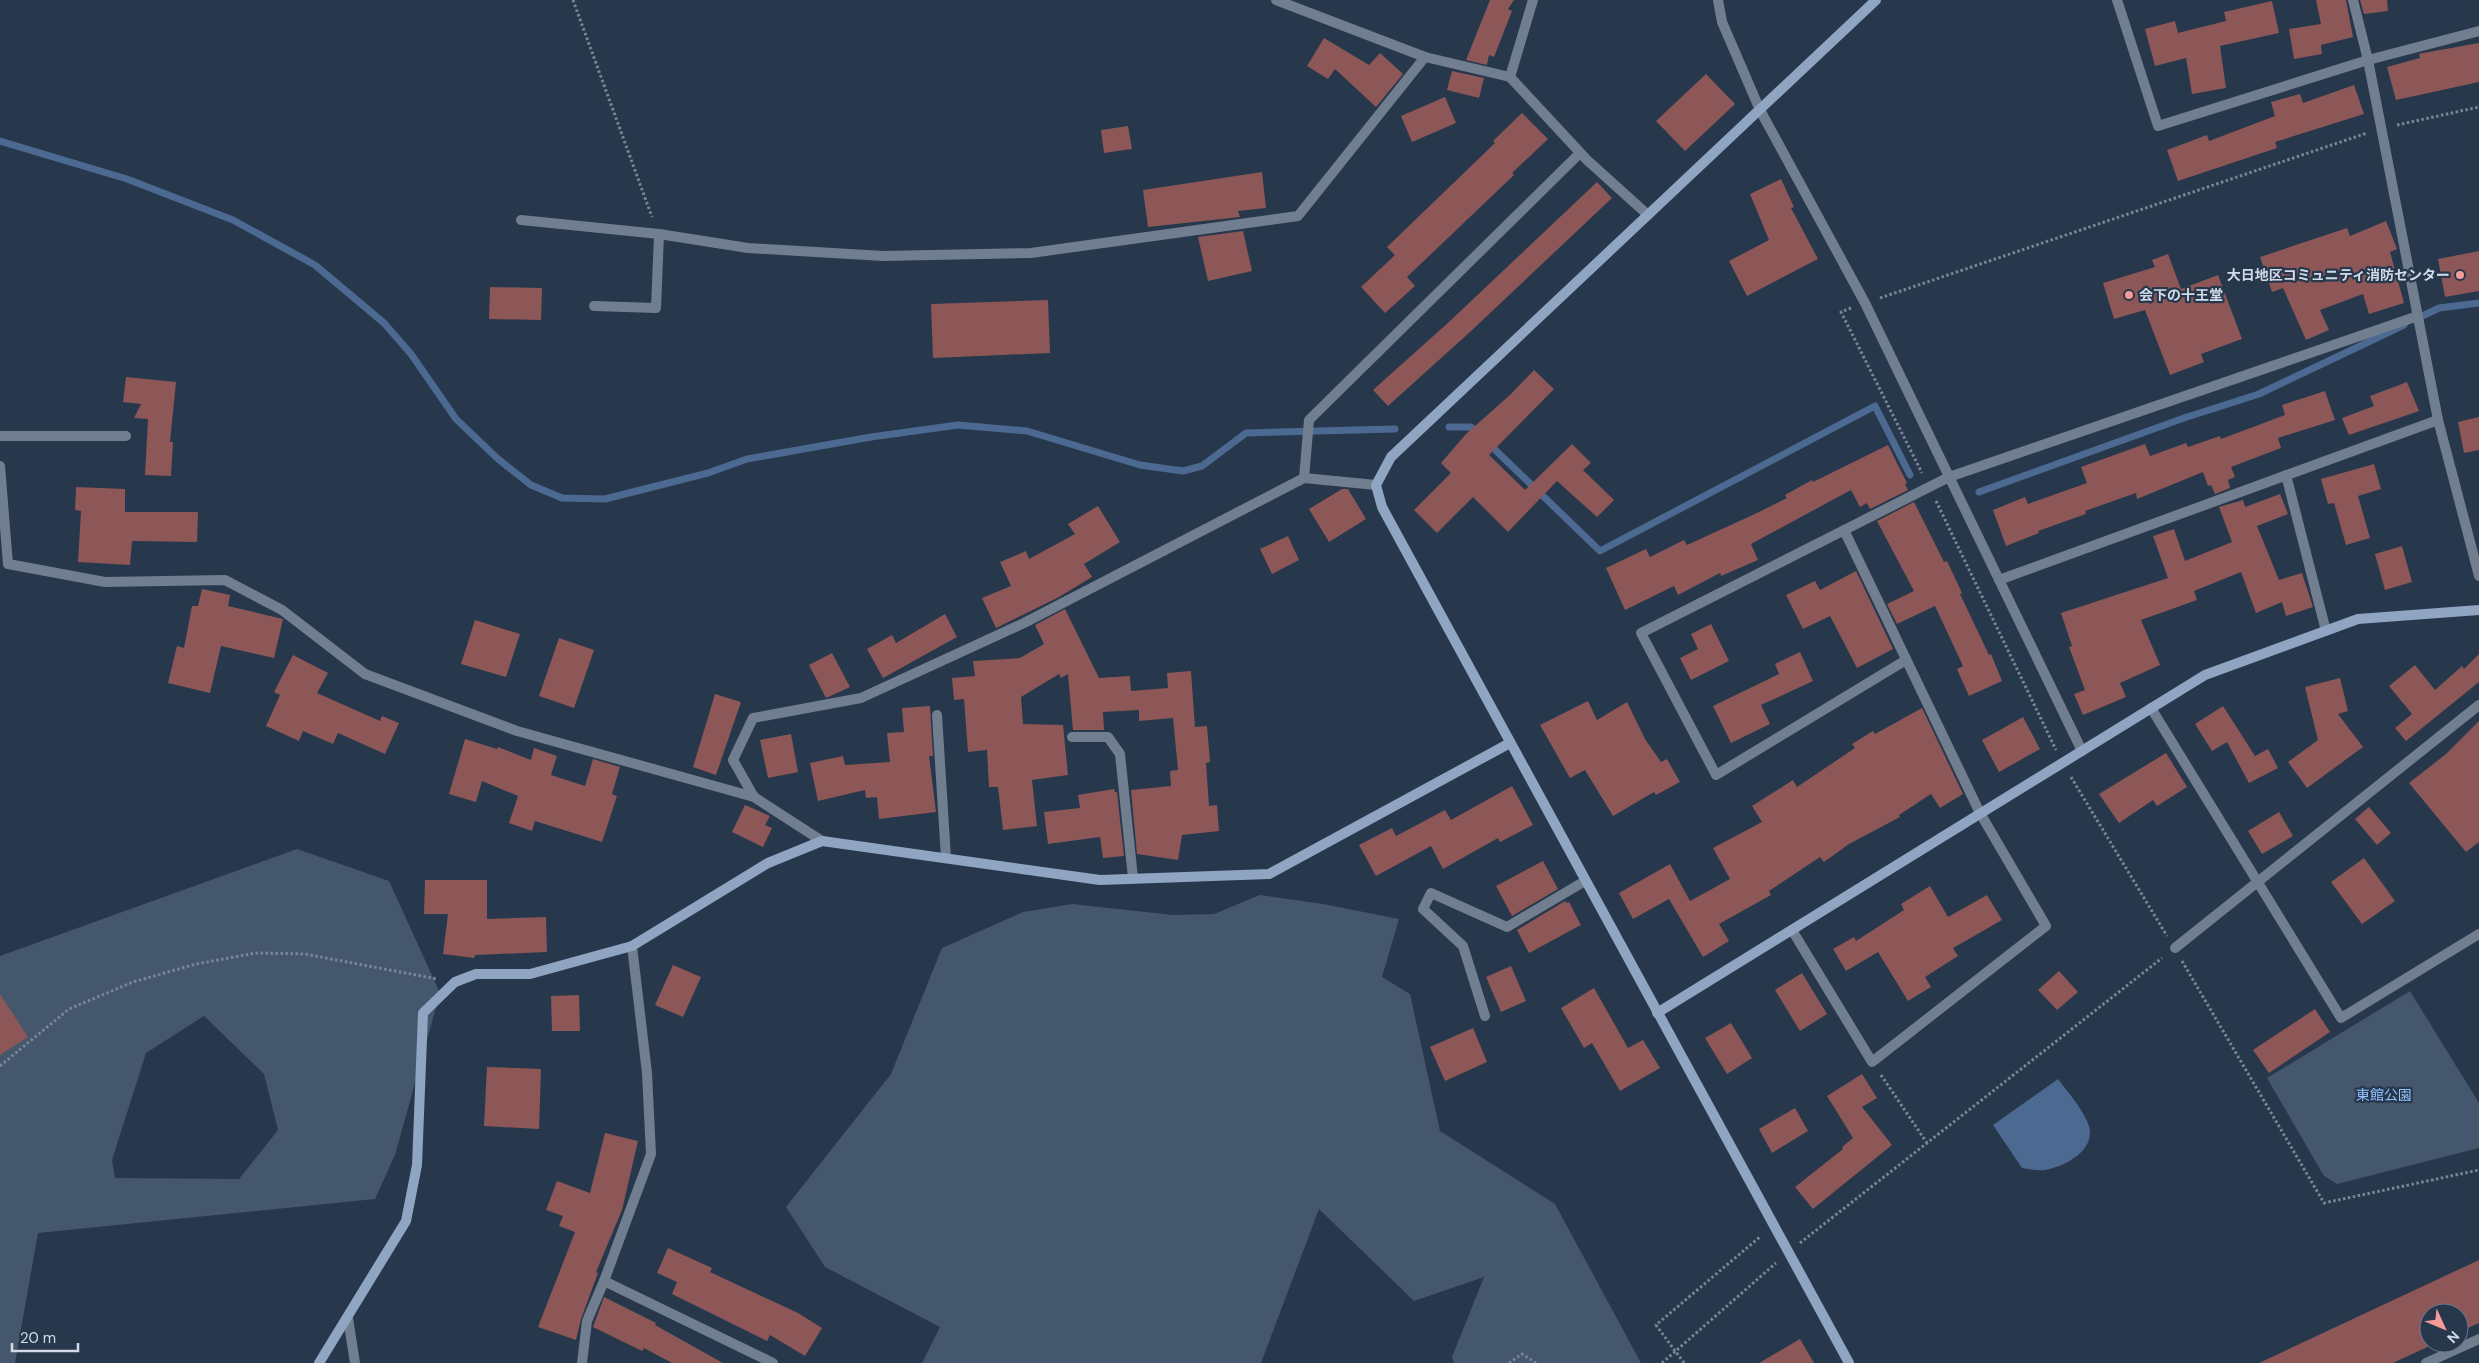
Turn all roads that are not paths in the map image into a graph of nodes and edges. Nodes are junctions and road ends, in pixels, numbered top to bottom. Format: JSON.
{"nodes":[{"id":1,"x":1276,"y":0,"type":"edge"},
{"id":2,"x":1533,"y":0,"type":"edge"},
{"id":3,"x":1718,"y":0,"type":"edge"},
{"id":4,"x":1876,"y":0,"type":"edge"},
{"id":5,"x":2117,"y":0,"type":"edge"},
{"id":6,"x":2353,"y":0,"type":"edge"},
{"id":7,"x":2479,"y":31,"type":"edge"},
{"id":8,"x":1425,"y":57,"type":"junction"},
{"id":9,"x":2368,"y":60,"type":"junction"},
{"id":10,"x":1510,"y":77,"type":"junction"},
{"id":11,"x":1760,"y":110,"type":"junction"},
{"id":12,"x":1580,"y":152,"type":"junction"},
{"id":13,"x":1648,"y":215,"type":"junction"},
{"id":14,"x":521,"y":220,"type":"dead end"},
{"id":15,"x":659,"y":234,"type":"junction"},
{"id":16,"x":594,"y":306,"type":"dead end"},
{"id":17,"x":2418,"y":316,"type":"junction"},
{"id":18,"x":2438,"y":420,"type":"junction"},
{"id":19,"x":0,"y":436,"type":"edge"},
{"id":20,"x":126,"y":436,"type":"dead end"},
{"id":21,"x":0,"y":466,"type":"edge"},
{"id":22,"x":2286,"y":475,"type":"junction"},
{"id":23,"x":1949,"y":477,"type":"junction"},
{"id":24,"x":1304,"y":478,"type":"junction"},
{"id":25,"x":1376,"y":485,"type":"junction"},
{"id":26,"x":1844,"y":530,"type":"junction"},
{"id":27,"x":2479,"y":576,"type":"edge"},
{"id":28,"x":1999,"y":580,"type":"junction"},
{"id":29,"x":2479,"y":610,"type":"edge"},
{"id":30,"x":2326,"y":631,"type":"junction"},
{"id":31,"x":1906,"y":660,"type":"junction"},
{"id":32,"x":2479,"y":705,"type":"edge"},
{"id":33,"x":2151,"y":708,"type":"junction"},
{"id":34,"x":937,"y":714,"type":"dead end"},
{"id":35,"x":1072,"y":737,"type":"dead end"},
{"id":36,"x":1510,"y":743,"type":"junction"},
{"id":37,"x":2082,"y":751,"type":"junction"},
{"id":38,"x":754,"y":797,"type":"junction"},
{"id":39,"x":1980,"y":814,"type":"junction"},
{"id":40,"x":822,"y":841,"type":"junction"},
{"id":41,"x":946,"y":858,"type":"junction"},
{"id":42,"x":1133,"y":878,"type":"junction"},
{"id":43,"x":1585,"y":881,"type":"junction"},
{"id":44,"x":2258,"y":881,"type":"junction"},
{"id":45,"x":1792,"y":930,"type":"junction"},
{"id":46,"x":2479,"y":934,"type":"edge"},
{"id":47,"x":632,"y":946,"type":"junction"},
{"id":48,"x":2175,"y":948,"type":"road end"},
{"id":49,"x":1657,"y":1013,"type":"junction"},
{"id":50,"x":1485,"y":1016,"type":"dead end"},
{"id":51,"x":604,"y":1282,"type":"junction"},
{"id":52,"x":348,"y":1318,"type":"junction"},
{"id":53,"x":2479,"y":1339,"type":"edge"},
{"id":54,"x":319,"y":1363,"type":"edge"},
{"id":55,"x":355,"y":1363,"type":"edge"},
{"id":56,"x":582,"y":1363,"type":"edge"},
{"id":57,"x":773,"y":1363,"type":"edge"},
{"id":58,"x":1849,"y":1363,"type":"edge"},
{"id":59,"x":2426,"y":1363,"type":"edge"}],
"edges":[{"from":1,"to":8,"type":"street"},
{"from":2,"to":10,"type":"street"},
{"from":3,"to":11,"type":"street"},
{"from":4,"to":11,"type":"street"},
{"from":5,"to":9,"type":"street"},
{"from":6,"to":9,"type":"street"},
{"from":7,"to":9,"type":"street"},
{"from":8,"to":10,"type":"street"},
{"from":8,"to":15,"type":"street"},
{"from":9,"to":17,"type":"street"},
{"from":10,"to":12,"type":"street"},
{"from":11,"to":13,"type":"street"},
{"from":11,"to":23,"type":"street"},
{"from":12,"to":13,"type":"street"},
{"from":12,"to":24,"type":"street"},
{"from":13,"to":25,"type":"street"},
{"from":14,"to":15,"type":"street"},
{"from":15,"to":16,"type":"street"},
{"from":17,"to":18,"type":"street"},
{"from":17,"to":23,"type":"street"},
{"from":18,"to":22,"type":"street"},
{"from":18,"to":27,"type":"street"},
{"from":19,"to":20,"type":"street"},
{"from":21,"to":38,"type":"street"},
{"from":22,"to":28,"type":"street"},
{"from":22,"to":30,"type":"street"},
{"from":23,"to":26,"type":"street"},
{"from":23,"to":28,"type":"street"},
{"from":24,"to":25,"type":"street"},
{"from":24,"to":38,"type":"street"},
{"from":25,"to":36,"type":"street"},
{"from":26,"to":31,"type":"street"},
{"from":26,"to":31,"type":"street"},
{"from":28,"to":37,"type":"street"},
{"from":29,"to":30,"type":"street"},
{"from":30,"to":33,"type":"street"},
{"from":31,"to":39,"type":"street"},
{"from":32,"to":44,"type":"street"},
{"from":33,"to":37,"type":"street"},
{"from":33,"to":44,"type":"street"},
{"from":34,"to":41,"type":"street"},
{"from":35,"to":42,"type":"street"},
{"from":36,"to":42,"type":"street"},
{"from":36,"to":43,"type":"street"},
{"from":37,"to":39,"type":"street"},
{"from":38,"to":40,"type":"street"},
{"from":39,"to":45,"type":"street"},
{"from":39,"to":45,"type":"street"},
{"from":40,"to":41,"type":"street"},
{"from":40,"to":47,"type":"street"},
{"from":41,"to":42,"type":"street"},
{"from":43,"to":49,"type":"street"},
{"from":43,"to":50,"type":"street"},
{"from":44,"to":46,"type":"street"},
{"from":44,"to":48,"type":"street"},
{"from":45,"to":49,"type":"street"},
{"from":47,"to":51,"type":"street"},
{"from":47,"to":52,"type":"street"},
{"from":49,"to":58,"type":"street"},
{"from":51,"to":56,"type":"street"},
{"from":51,"to":57,"type":"street"},
{"from":52,"to":54,"type":"street"},
{"from":52,"to":55,"type":"street"},
{"from":53,"to":59,"type":"street"}]}
